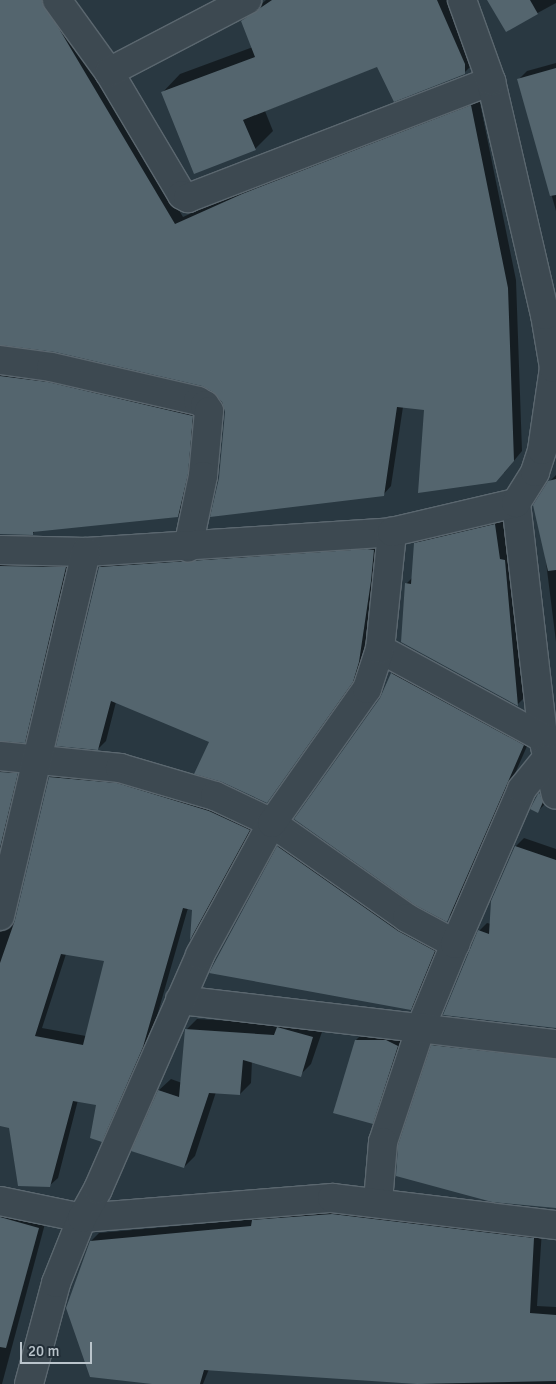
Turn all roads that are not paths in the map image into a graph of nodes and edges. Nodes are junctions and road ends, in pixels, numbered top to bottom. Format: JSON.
{"nodes":[{"id":1,"x":57,"y":0,"type":"edge"},
{"id":2,"x":247,"y":0,"type":"edge"},
{"id":3,"x":462,"y":0,"type":"edge"},
{"id":4,"x":109,"y":72,"type":"junction"},
{"id":5,"x":491,"y":81,"type":"junction"},
{"id":6,"x":0,"y":360,"type":"edge"},
{"id":7,"x":545,"y":470,"type":"edge"},
{"id":8,"x":516,"y":503,"type":"junction"},
{"id":9,"x":392,"y":532,"type":"junction"},
{"id":10,"x":188,"y":547,"type":"junction"},
{"id":11,"x":0,"y":550,"type":"edge"},
{"id":12,"x":86,"y":552,"type":"junction"},
{"id":13,"x":380,"y":649,"type":"junction"},
{"id":14,"x":544,"y":749,"type":"junction"},
{"id":15,"x":0,"y":756,"type":"edge"},
{"id":16,"x":40,"y":760,"type":"junction"},
{"id":17,"x":556,"y":795,"type":"edge"},
{"id":18,"x":272,"y":822,"type":"junction"},
{"id":19,"x":0,"y":916,"type":"edge"},
{"id":20,"x":456,"y":944,"type":"junction"},
{"id":21,"x":180,"y":1000,"type":"junction"},
{"id":22,"x":421,"y":1027,"type":"junction"},
{"id":23,"x":556,"y":1044,"type":"edge"},
{"id":24,"x":0,"y":1201,"type":"edge"},
{"id":25,"x":378,"y":1202,"type":"junction"},
{"id":26,"x":82,"y":1218,"type":"junction"},
{"id":27,"x":556,"y":1225,"type":"edge"},
{"id":28,"x":29,"y":1384,"type":"edge"}],
"edges":[{"from":1,"to":4,"type":"street"},
{"from":2,"to":4,"type":"street"},
{"from":3,"to":5,"type":"street"},
{"from":4,"to":5,"type":"street"},
{"from":5,"to":7,"type":"street"},
{"from":6,"to":10,"type":"street"},
{"from":7,"to":8,"type":"street"},
{"from":8,"to":9,"type":"street"},
{"from":8,"to":14,"type":"street"},
{"from":9,"to":10,"type":"street"},
{"from":9,"to":13,"type":"street"},
{"from":10,"to":12,"type":"street"},
{"from":11,"to":12,"type":"street"},
{"from":12,"to":16,"type":"street"},
{"from":13,"to":14,"type":"street"},
{"from":13,"to":18,"type":"street"},
{"from":14,"to":17,"type":"street"},
{"from":14,"to":20,"type":"street"},
{"from":15,"to":16,"type":"street"},
{"from":16,"to":18,"type":"street"},
{"from":16,"to":19,"type":"street"},
{"from":18,"to":20,"type":"street"},
{"from":18,"to":21,"type":"street"},
{"from":20,"to":22,"type":"street"},
{"from":21,"to":22,"type":"street"},
{"from":21,"to":26,"type":"street"},
{"from":22,"to":23,"type":"street"},
{"from":22,"to":25,"type":"street"},
{"from":24,"to":26,"type":"street"},
{"from":25,"to":26,"type":"street"},
{"from":25,"to":27,"type":"street"},
{"from":26,"to":28,"type":"street"}]}
